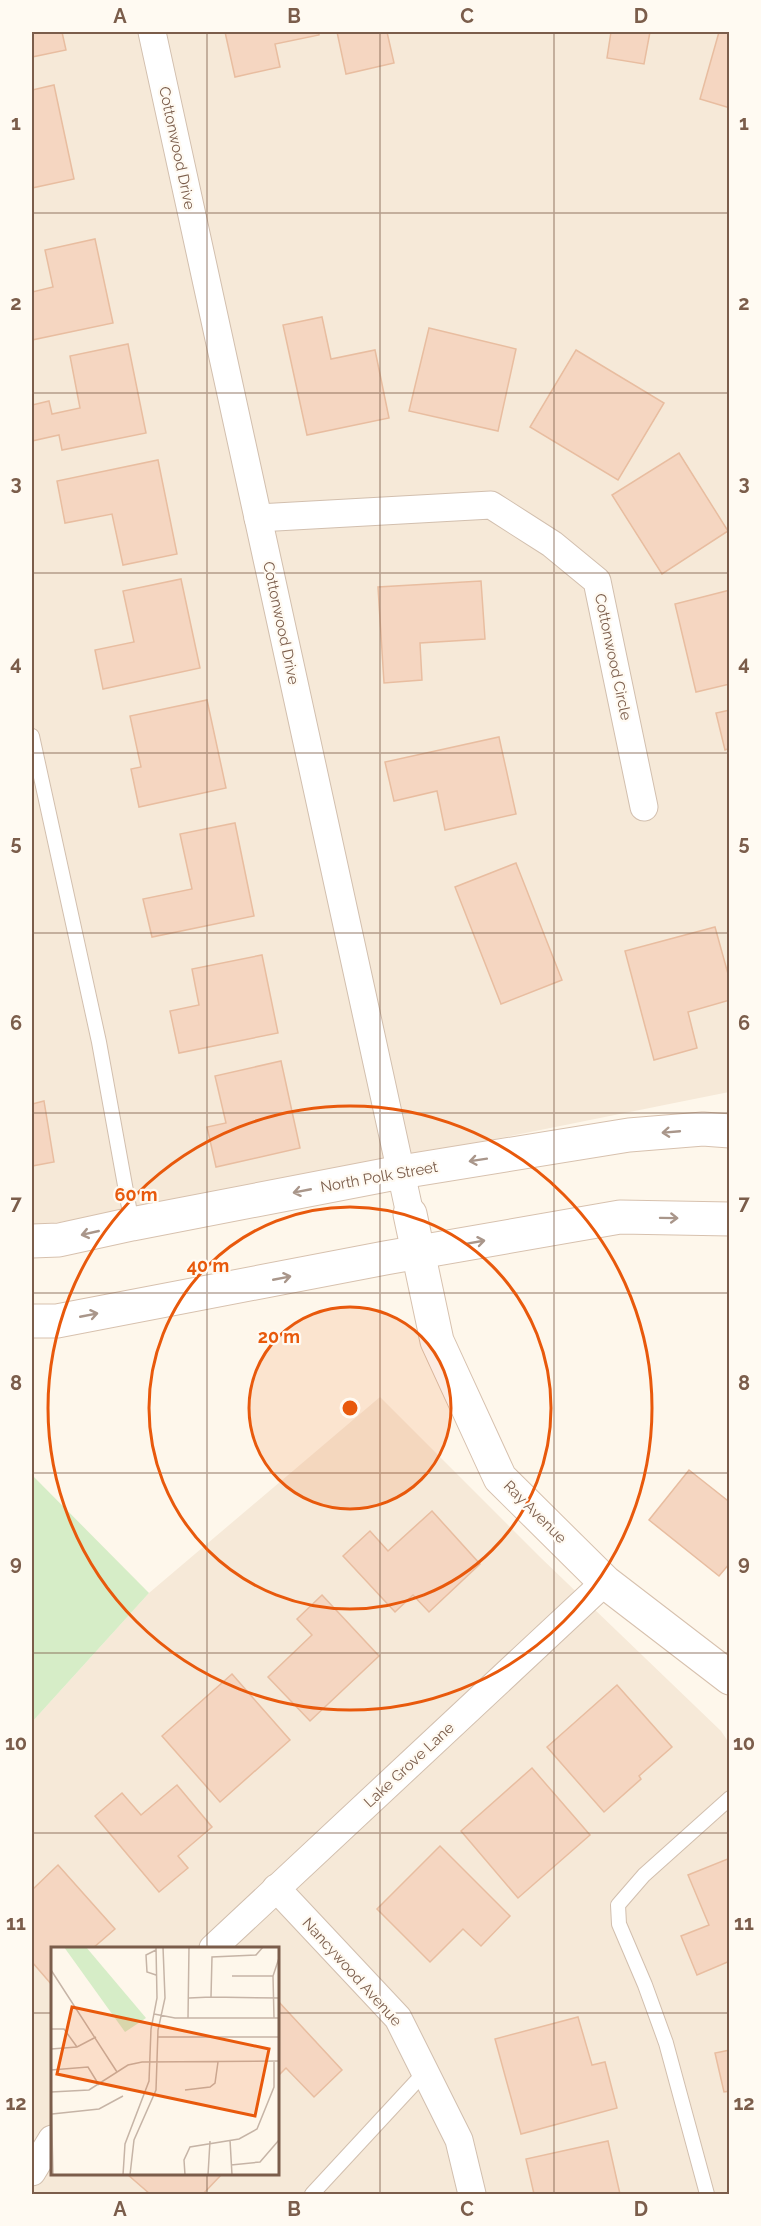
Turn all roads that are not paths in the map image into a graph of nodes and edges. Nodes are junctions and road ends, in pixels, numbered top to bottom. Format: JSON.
{"nodes":[{"id":1,"x":152,"y":32,"type":"edge"},
{"id":2,"x":258,"y":518,"type":"junction"},
{"id":3,"x":32,"y":736,"type":"edge"},
{"id":4,"x":644,"y":807,"type":"dead end"},
{"id":5,"x":729,"y":1131,"type":"edge"},
{"id":6,"x":401,"y":1172,"type":"junction"},
{"id":7,"x":410,"y":1214,"type":"joint"},
{"id":8,"x":729,"y":1219,"type":"edge"},
{"id":9,"x":132,"y":1224,"type":"junction"},
{"id":10,"x":32,"y":1240,"type":"edge"},
{"id":11,"x":418,"y":1252,"type":"junction"},
{"id":12,"x":32,"y":1321,"type":"edge"},
{"id":13,"x":605,"y":1582,"type":"junction"},
{"id":14,"x":729,"y":1678,"type":"edge"},
{"id":15,"x":729,"y":1798,"type":"edge"},
{"id":16,"x":276,"y":1888,"type":"junction"},
{"id":17,"x":214,"y":1947,"type":"edge"},
{"id":18,"x":425,"y":2072,"type":"junction"},
{"id":19,"x":51,"y":2141,"type":"edge"},
{"id":20,"x":32,"y":2172,"type":"edge"},
{"id":21,"x":312,"y":2194,"type":"edge"},
{"id":22,"x":472,"y":2194,"type":"edge"},
{"id":23,"x":707,"y":2194,"type":"edge"}],
"edges":[{"from":1,"to":2,"type":"street","name":"Cottonwood Drive"},
{"from":2,"to":4,"type":"street","name":"Cottonwood Circle"},
{"from":2,"to":6,"type":"street","name":"Cottonwood Drive"},
{"from":3,"to":9,"type":"lane"},
{"from":5,"to":6,"type":"main road","name":"North Polk Street","one_way":true},
{"from":6,"to":7,"type":"street","name":"Cottonwood Drive"},
{"from":6,"to":9,"type":"main road","name":"North Polk Street","one_way":true},
{"from":7,"to":11,"type":"main road","name":"Ray Avenue"},
{"from":11,"to":8,"type":"main road","one_way":true},
{"from":9,"to":10,"type":"main road","name":"North Polk Street","one_way":true},
{"from":12,"to":11,"type":"main road","one_way":true},
{"from":11,"to":13,"type":"main road","name":"Ray Avenue"},
{"from":13,"to":14,"type":"main road","name":"Ray Avenue"},
{"from":13,"to":16,"type":"street","name":"Lake Grove Lane"},
{"from":15,"to":23,"type":"lane"},
{"from":16,"to":17,"type":"street","name":"Lake Grove Lane"},
{"from":16,"to":18,"type":"street","name":"Nancywood Avenue"},
{"from":18,"to":21,"type":"lane"},
{"from":18,"to":22,"type":"street","name":"Nancywood Avenue"},
{"from":19,"to":20,"type":"street"}]}
